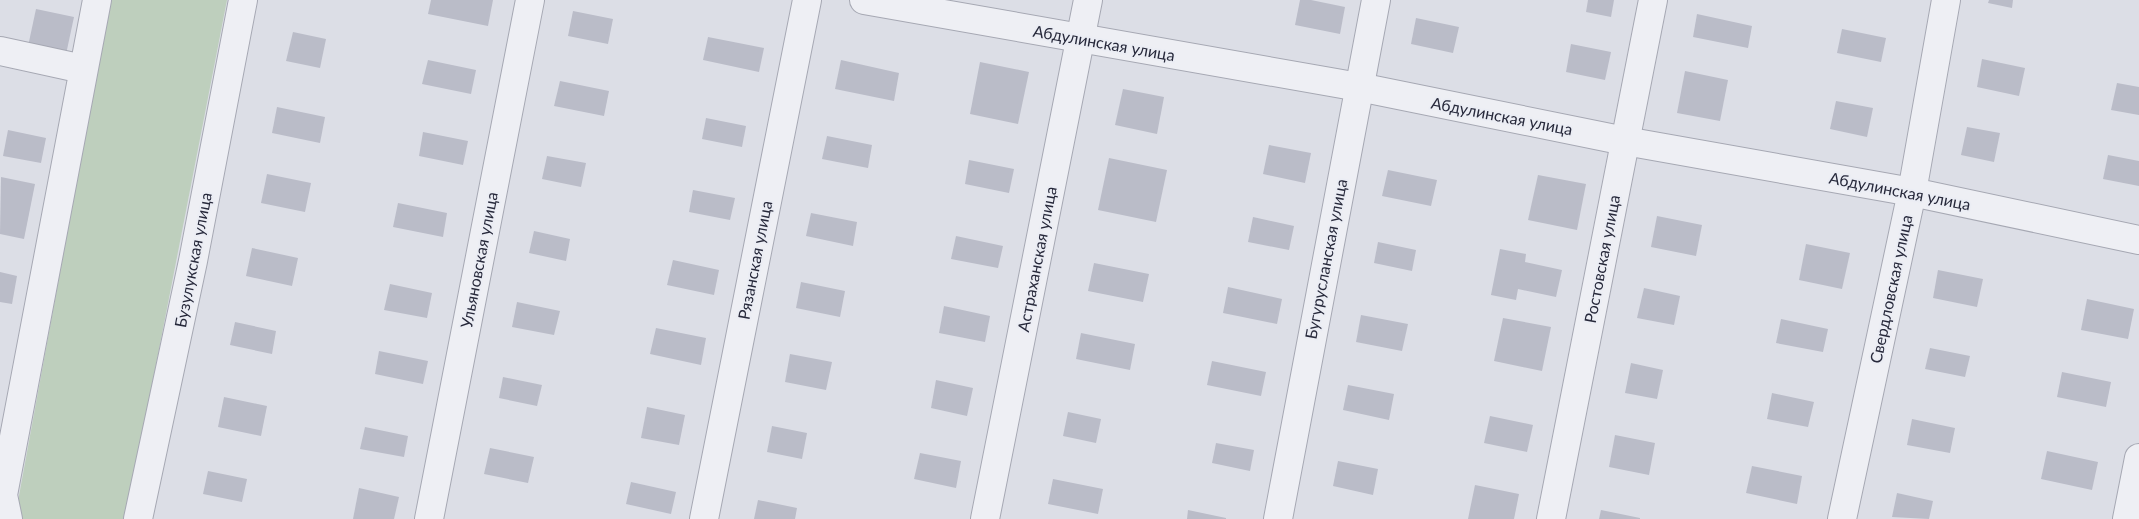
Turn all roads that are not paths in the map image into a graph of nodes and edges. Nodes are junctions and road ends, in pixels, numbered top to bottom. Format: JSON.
{"nodes":[{"id":1,"x":96,"y":0,"type":"edge"},
{"id":2,"x":243,"y":0,"type":"edge"},
{"id":3,"x":530,"y":0,"type":"edge"},
{"id":4,"x":807,"y":0,"type":"edge"},
{"id":5,"x":864,"y":0,"type":"edge"},
{"id":6,"x":1088,"y":0,"type":"edge"},
{"id":7,"x":1376,"y":0,"type":"edge"},
{"id":8,"x":1653,"y":0,"type":"edge"},
{"id":9,"x":1946,"y":0,"type":"edge"},
{"id":10,"x":1081,"y":39,"type":"junction"},
{"id":11,"x":0,"y":51,"type":"edge"},
{"id":12,"x":84,"y":69,"type":"junction"},
{"id":13,"x":1359,"y":88,"type":"junction"},
{"id":14,"x":1625,"y":141,"type":"junction"},
{"id":15,"x":1912,"y":192,"type":"junction"},
{"id":16,"x":2139,"y":240,"type":"edge"},
{"id":17,"x":2139,"y":458,"type":"edge"},
{"id":18,"x":8,"y":519,"type":"edge"},
{"id":19,"x":138,"y":519,"type":"edge"},
{"id":20,"x":429,"y":519,"type":"edge"},
{"id":21,"x":704,"y":519,"type":"edge"},
{"id":22,"x":985,"y":519,"type":"edge"},
{"id":23,"x":1278,"y":519,"type":"edge"},
{"id":24,"x":1550,"y":519,"type":"edge"},
{"id":25,"x":1842,"y":519,"type":"edge"},
{"id":26,"x":2127,"y":519,"type":"edge"}],
"edges":[{"from":1,"to":12,"type":"street"},
{"from":2,"to":19,"type":"street","name":"Бузулукская улица"},
{"from":3,"to":20,"type":"street","name":"Ульяновская улица"},
{"from":4,"to":21,"type":"street","name":"Рязанская улица"},
{"from":5,"to":10,"type":"street","name":"Абдулинская улица"},
{"from":6,"to":10,"type":"street","name":"Астраханская улица"},
{"from":7,"to":13,"type":"street","name":"Бугурусланская улица"},
{"from":8,"to":14,"type":"street","name":"Ростовская улица"},
{"from":9,"to":15,"type":"street","name":"Свердловская улица"},
{"from":10,"to":13,"type":"street","name":"Абдулинская улица"},
{"from":10,"to":22,"type":"street","name":"Астраханская улица"},
{"from":11,"to":12,"type":"street"},
{"from":12,"to":18,"type":"street"},
{"from":13,"to":14,"type":"street","name":"Абдулинская улица"},
{"from":13,"to":23,"type":"street","name":"Бугурусланская улица"},
{"from":14,"to":15,"type":"street","name":"Абдулинская улица"},
{"from":14,"to":24,"type":"street","name":"Ростовская улица"},
{"from":15,"to":16,"type":"street","name":"Абдулинская улица"},
{"from":15,"to":25,"type":"street","name":"Свердловская улица"},
{"from":17,"to":26,"type":"street"}]}
